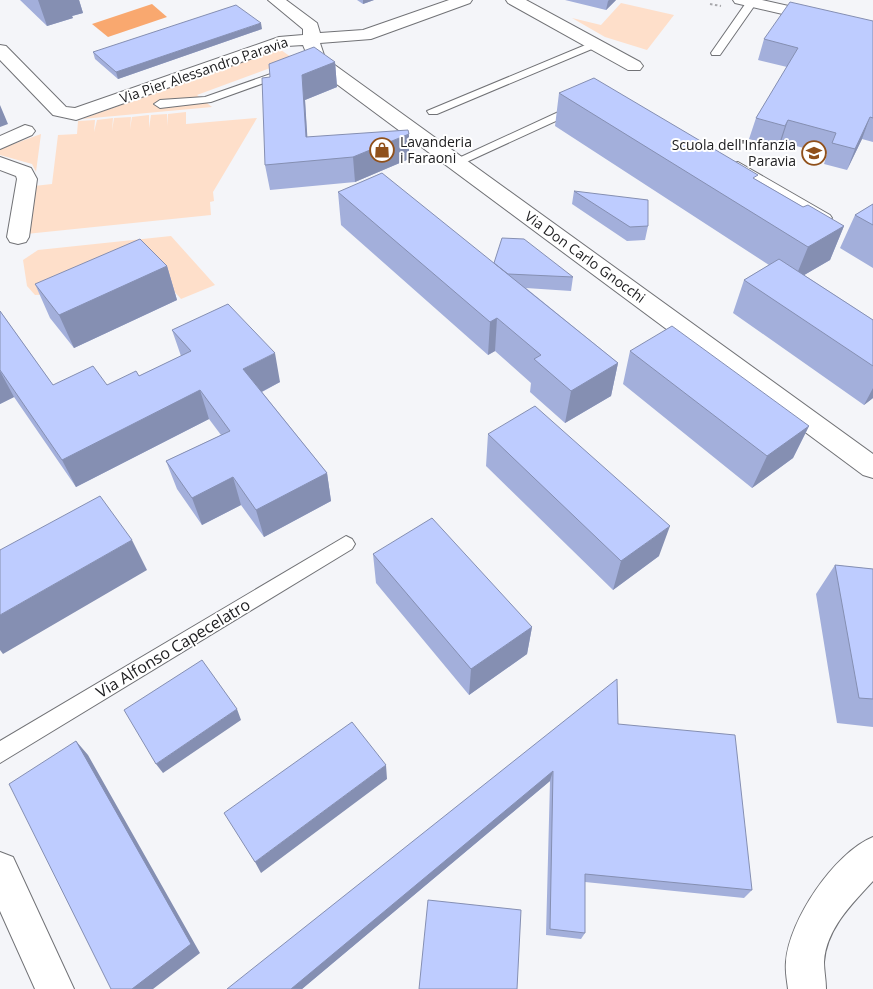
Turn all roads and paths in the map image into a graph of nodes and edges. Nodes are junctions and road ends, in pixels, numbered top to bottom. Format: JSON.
{"nodes":[{"id":1,"x":276,"y":0,"type":"edge"},
{"id":2,"x":464,"y":0,"type":"edge"},
{"id":3,"x":514,"y":0,"type":"edge"},
{"id":4,"x":746,"y":1,"type":"edge"},
{"id":5,"x":852,"y":9,"type":"dead end"},
{"id":6,"x":873,"y":17,"type":"edge"},
{"id":7,"x":873,"y":30,"type":"edge"},
{"id":8,"x":313,"y":38,"type":"junction"},
{"id":9,"x":595,"y":44,"type":"junction"},
{"id":10,"x":0,"y":50,"type":"edge"},
{"id":11,"x":716,"y":53,"type":"dead end"},
{"id":12,"x":307,"y":64,"type":"junction"},
{"id":13,"x":634,"y":66,"type":"dead end"},
{"id":14,"x":588,"y":102,"type":"edge"},
{"id":15,"x":160,"y":104,"type":"dead end"},
{"id":16,"x":433,"y":111,"type":"dead end"},
{"id":17,"x":25,"y":131,"type":"dead end"},
{"id":18,"x":0,"y":142,"type":"edge"},
{"id":19,"x":730,"y":161,"type":"edge"},
{"id":20,"x":456,"y":162,"type":"junction"},
{"id":21,"x":4,"y":169,"type":"edge"},
{"id":22,"x":830,"y":221,"type":"edge"},
{"id":23,"x":18,"y":238,"type":"dead end"},
{"id":24,"x":873,"y":468,"type":"edge"},
{"id":25,"x":346,"y":544,"type":"dead end"},
{"id":26,"x":0,"y":753,"type":"edge"},
{"id":27,"x":873,"y":855,"type":"edge"},
{"id":28,"x":0,"y":870,"type":"edge"},
{"id":29,"x":55,"y":989,"type":"edge"},
{"id":30,"x":807,"y":989,"type":"edge"}],
"edges":[{"from":1,"to":8,"type":"street"},
{"from":2,"to":8,"type":"street","name":"Via Pier Alessandro Paravia"},
{"from":3,"to":9,"type":"street"},
{"from":4,"to":7,"type":"street"},
{"from":4,"to":11,"type":"lane"},
{"from":5,"to":6,"type":"street"},
{"from":8,"to":10,"type":"street","name":"Via Pier Alessandro Paravia"},
{"from":8,"to":12,"type":"street"},
{"from":9,"to":13,"type":"street"},
{"from":9,"to":16,"type":"lane"},
{"from":12,"to":15,"type":"lane"},
{"from":12,"to":20,"type":"street","name":"Via Don Carlo Gnocchi"},
{"from":14,"to":20,"type":"lane"},
{"from":17,"to":18,"type":"street"},
{"from":19,"to":22,"type":"lane"},
{"from":20,"to":24,"type":"street","name":"Via Don Carlo Gnocchi"},
{"from":21,"to":23,"type":"street"},
{"from":25,"to":26,"type":"lane","name":"Via Alfonso Capecelatro"},
{"from":27,"to":30,"type":"street"},
{"from":28,"to":29,"type":"street"}]}
